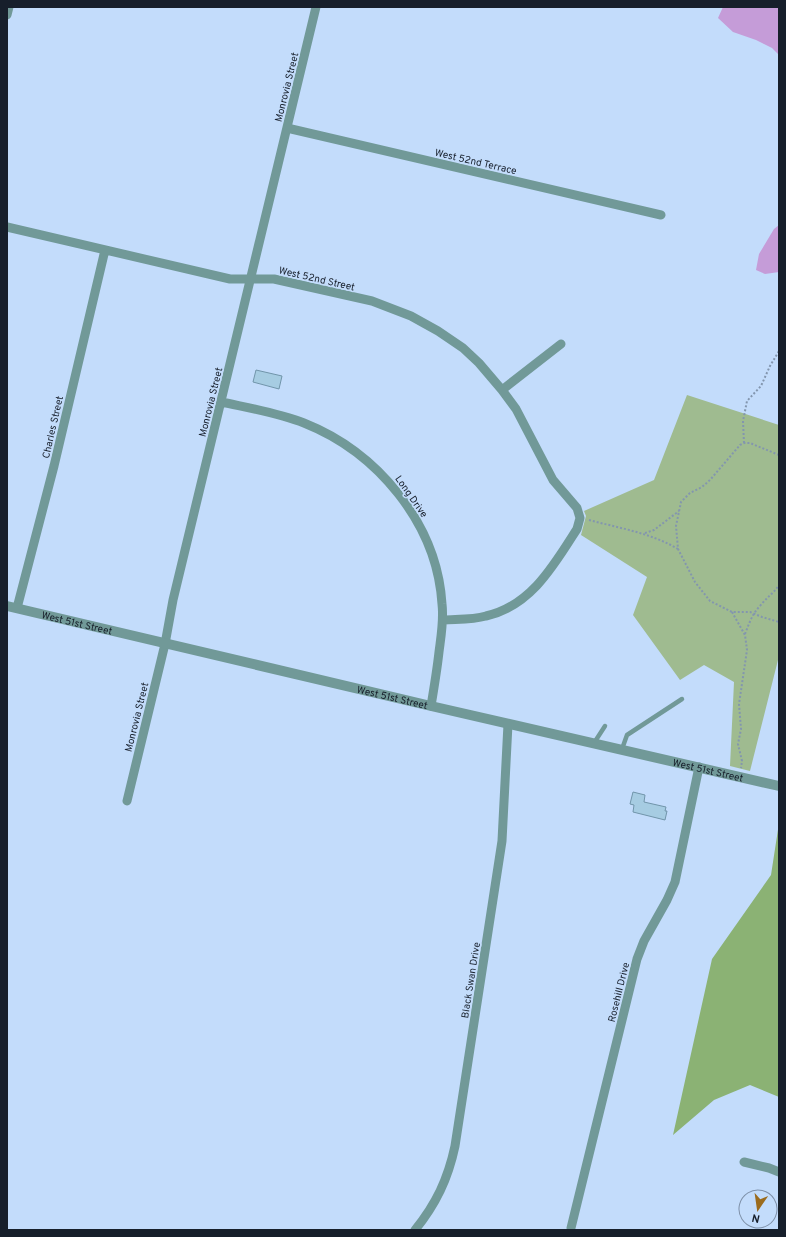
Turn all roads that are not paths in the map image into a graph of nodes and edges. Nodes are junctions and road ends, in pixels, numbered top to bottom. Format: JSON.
{"nodes":[{"id":1,"x":9,"y":7,"type":"edge"},
{"id":2,"x":316,"y":7,"type":"edge"},
{"id":3,"x":7,"y":15,"type":"edge"},
{"id":4,"x":287,"y":128,"type":"junction"},
{"id":5,"x":661,"y":215,"type":"dead end"},
{"id":6,"x":7,"y":227,"type":"edge"},
{"id":7,"x":105,"y":250,"type":"junction"},
{"id":8,"x":250,"y":279,"type":"junction"},
{"id":9,"x":561,"y":344,"type":"dead end"},
{"id":10,"x":502,"y":390,"type":"junction"},
{"id":11,"x":222,"y":402,"type":"junction"},
{"id":12,"x":7,"y":606,"type":"edge"},
{"id":13,"x":18,"y":608,"type":"junction"},
{"id":14,"x":443,"y":620,"type":"junction"},
{"id":15,"x":165,"y":644,"type":"junction"},
{"id":16,"x":682,"y":699,"type":"dead end"},
{"id":17,"x":431,"y":706,"type":"junction"},
{"id":18,"x":508,"y":724,"type":"junction"},
{"id":19,"x":605,"y":726,"type":"dead end"},
{"id":20,"x":594,"y":743,"type":"junction"},
{"id":21,"x":622,"y":749,"type":"junction"},
{"id":22,"x":699,"y":767,"type":"junction"},
{"id":23,"x":779,"y":786,"type":"edge"},
{"id":24,"x":127,"y":801,"type":"dead end"},
{"id":25,"x":744,"y":1162,"type":"dead end"},
{"id":26,"x":779,"y":1172,"type":"edge"},
{"id":27,"x":571,"y":1228,"type":"dead end"},
{"id":28,"x":415,"y":1230,"type":"edge"}],
"edges":[{"from":1,"to":3,"type":"street"},
{"from":2,"to":4,"type":"street","name":"Monrovia Street"},
{"from":4,"to":5,"type":"street","name":"West 52nd Terrace"},
{"from":4,"to":8,"type":"street","name":"Monrovia Street"},
{"from":6,"to":7,"type":"street","name":"West 52nd Street"},
{"from":7,"to":8,"type":"street","name":"West 52nd Street"},
{"from":7,"to":13,"type":"street","name":"Charles Street"},
{"from":8,"to":10,"type":"street","name":"West 52nd Street"},
{"from":8,"to":11,"type":"street","name":"Monrovia Street"},
{"from":9,"to":10,"type":"street"},
{"from":10,"to":14,"type":"street","name":"West 52nd Street"},
{"from":11,"to":14,"type":"street","name":"Long Drive"},
{"from":11,"to":15,"type":"street","name":"Monrovia Street"},
{"from":12,"to":13,"type":"street","name":"West 51st Street"},
{"from":13,"to":15,"type":"street","name":"West 51st Street"},
{"from":14,"to":17,"type":"street","name":"Long Drive"},
{"from":15,"to":17,"type":"street","name":"West 51st Street"},
{"from":15,"to":24,"type":"street","name":"Monrovia Street"},
{"from":16,"to":21,"type":"lane"},
{"from":17,"to":18,"type":"street","name":"West 51st Street"},
{"from":18,"to":20,"type":"street","name":"West 51st Street"},
{"from":18,"to":28,"type":"street","name":"Black Swan Drive"},
{"from":19,"to":20,"type":"lane"},
{"from":20,"to":21,"type":"street","name":"West 51st Street"},
{"from":21,"to":22,"type":"street","name":"West 51st Street"},
{"from":22,"to":23,"type":"street","name":"West 51st Street"},
{"from":22,"to":27,"type":"street","name":"Rosehill Drive"},
{"from":25,"to":26,"type":"street"}]}
